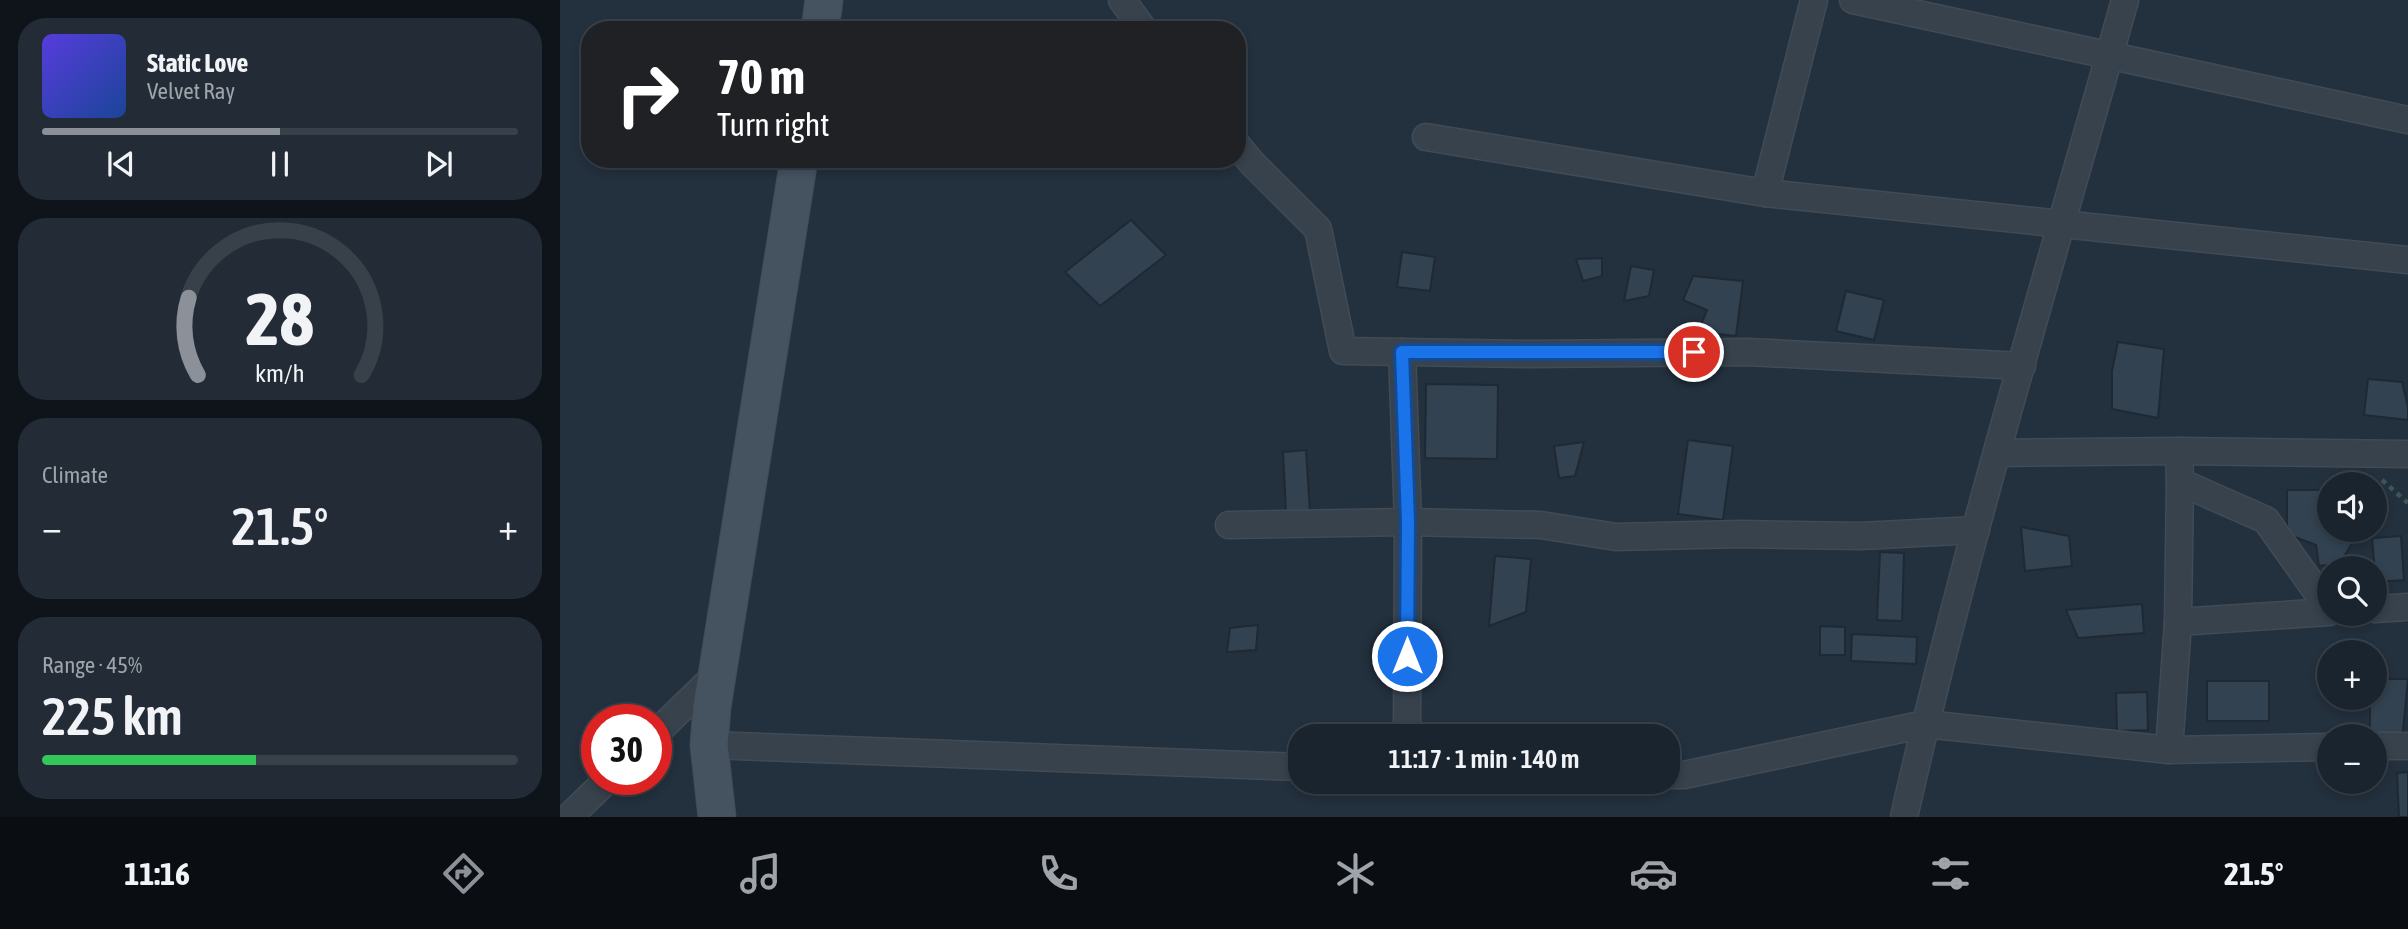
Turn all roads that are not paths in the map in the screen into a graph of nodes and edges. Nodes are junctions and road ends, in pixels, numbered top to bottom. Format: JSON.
{"nodes":[{"id":1,"x":824,"y":0,"type":"edge"},
{"id":2,"x":1122,"y":0,"type":"edge"},
{"id":3,"x":1814,"y":0,"type":"edge"},
{"id":4,"x":1853,"y":0,"type":"edge"},
{"id":5,"x":2125,"y":0,"type":"edge"},
{"id":6,"x":821,"y":21,"type":"edge"},
{"id":7,"x":1137,"y":21,"type":"edge"},
{"id":8,"x":2110,"y":56,"type":"junction"},
{"id":9,"x":2408,"y":120,"type":"edge"},
{"id":10,"x":1426,"y":136,"type":"dead end"},
{"id":11,"x":1246,"y":157,"type":"edge"},
{"id":12,"x":798,"y":168,"type":"edge"},
{"id":13,"x":1765,"y":193,"type":"junction"},
{"id":14,"x":2062,"y":224,"type":"junction"},
{"id":15,"x":2408,"y":260,"type":"edge"},
{"id":16,"x":1402,"y":352,"type":"junction"},
{"id":17,"x":2022,"y":366,"type":"junction"},
{"id":18,"x":2179,"y":451,"type":"junction"},
{"id":19,"x":1997,"y":453,"type":"junction"},
{"id":20,"x":2408,"y":454,"type":"edge"},
{"id":21,"x":2180,"y":482,"type":"junction"},
{"id":22,"x":1408,"y":522,"type":"junction"},
{"id":23,"x":1229,"y":525,"type":"dead end"},
{"id":24,"x":1976,"y":530,"type":"junction"},
{"id":25,"x":2317,"y":594,"type":"edge"},
{"id":26,"x":2408,"y":607,"type":"edge"},
{"id":27,"x":2387,"y":609,"type":"edge"},
{"id":28,"x":2317,"y":612,"type":"edge"},
{"id":29,"x":2178,"y":622,"type":"junction"},
{"id":30,"x":718,"y":673,"type":"junction"},
{"id":31,"x":672,"y":718,"type":"edge"},
{"id":32,"x":1407,"y":724,"type":"edge"},
{"id":33,"x":1925,"y":724,"type":"junction"},
{"id":34,"x":709,"y":746,"type":"junction"},
{"id":35,"x":2387,"y":746,"type":"edge"},
{"id":36,"x":2408,"y":746,"type":"edge"},
{"id":37,"x":2317,"y":747,"type":"edge"},
{"id":38,"x":2169,"y":750,"type":"junction"},
{"id":39,"x":1288,"y":767,"type":"edge"},
{"id":40,"x":1680,"y":775,"type":"edge"},
{"id":41,"x":592,"y":795,"type":"edge"},
{"id":42,"x":569,"y":817,"type":"edge"},
{"id":43,"x":717,"y":817,"type":"edge"},
{"id":44,"x":1904,"y":817,"type":"edge"}],
"edges":[{"from":1,"to":6,"type":"main road"},
{"from":2,"to":7,"type":"street"},
{"from":3,"to":13,"type":"street"},
{"from":4,"to":8,"type":"street"},
{"from":5,"to":8,"type":"street"},
{"from":8,"to":9,"type":"street"},
{"from":8,"to":14,"type":"street"},
{"from":10,"to":13,"type":"street"},
{"from":11,"to":16,"type":"street"},
{"from":12,"to":30,"type":"main road"},
{"from":13,"to":14,"type":"street"},
{"from":14,"to":15,"type":"street"},
{"from":14,"to":17,"type":"street"},
{"from":16,"to":17,"type":"street"},
{"from":16,"to":22,"type":"street"},
{"from":17,"to":19,"type":"street"},
{"from":18,"to":19,"type":"street"},
{"from":18,"to":20,"type":"street"},
{"from":18,"to":21,"type":"street"},
{"from":19,"to":24,"type":"street"},
{"from":21,"to":25,"type":"street"},
{"from":21,"to":29,"type":"street"},
{"from":22,"to":23,"type":"street"},
{"from":22,"to":24,"type":"street"},
{"from":22,"to":32,"type":"street"},
{"from":24,"to":33,"type":"street"},
{"from":26,"to":27,"type":"street"},
{"from":28,"to":29,"type":"street"},
{"from":29,"to":38,"type":"street"},
{"from":30,"to":31,"type":"street"},
{"from":30,"to":34,"type":"main road"},
{"from":33,"to":38,"type":"street"},
{"from":33,"to":40,"type":"street"},
{"from":33,"to":44,"type":"street"},
{"from":34,"to":39,"type":"street"},
{"from":34,"to":43,"type":"main road"},
{"from":35,"to":36,"type":"street"},
{"from":37,"to":38,"type":"street"},
{"from":41,"to":42,"type":"street"}]}
